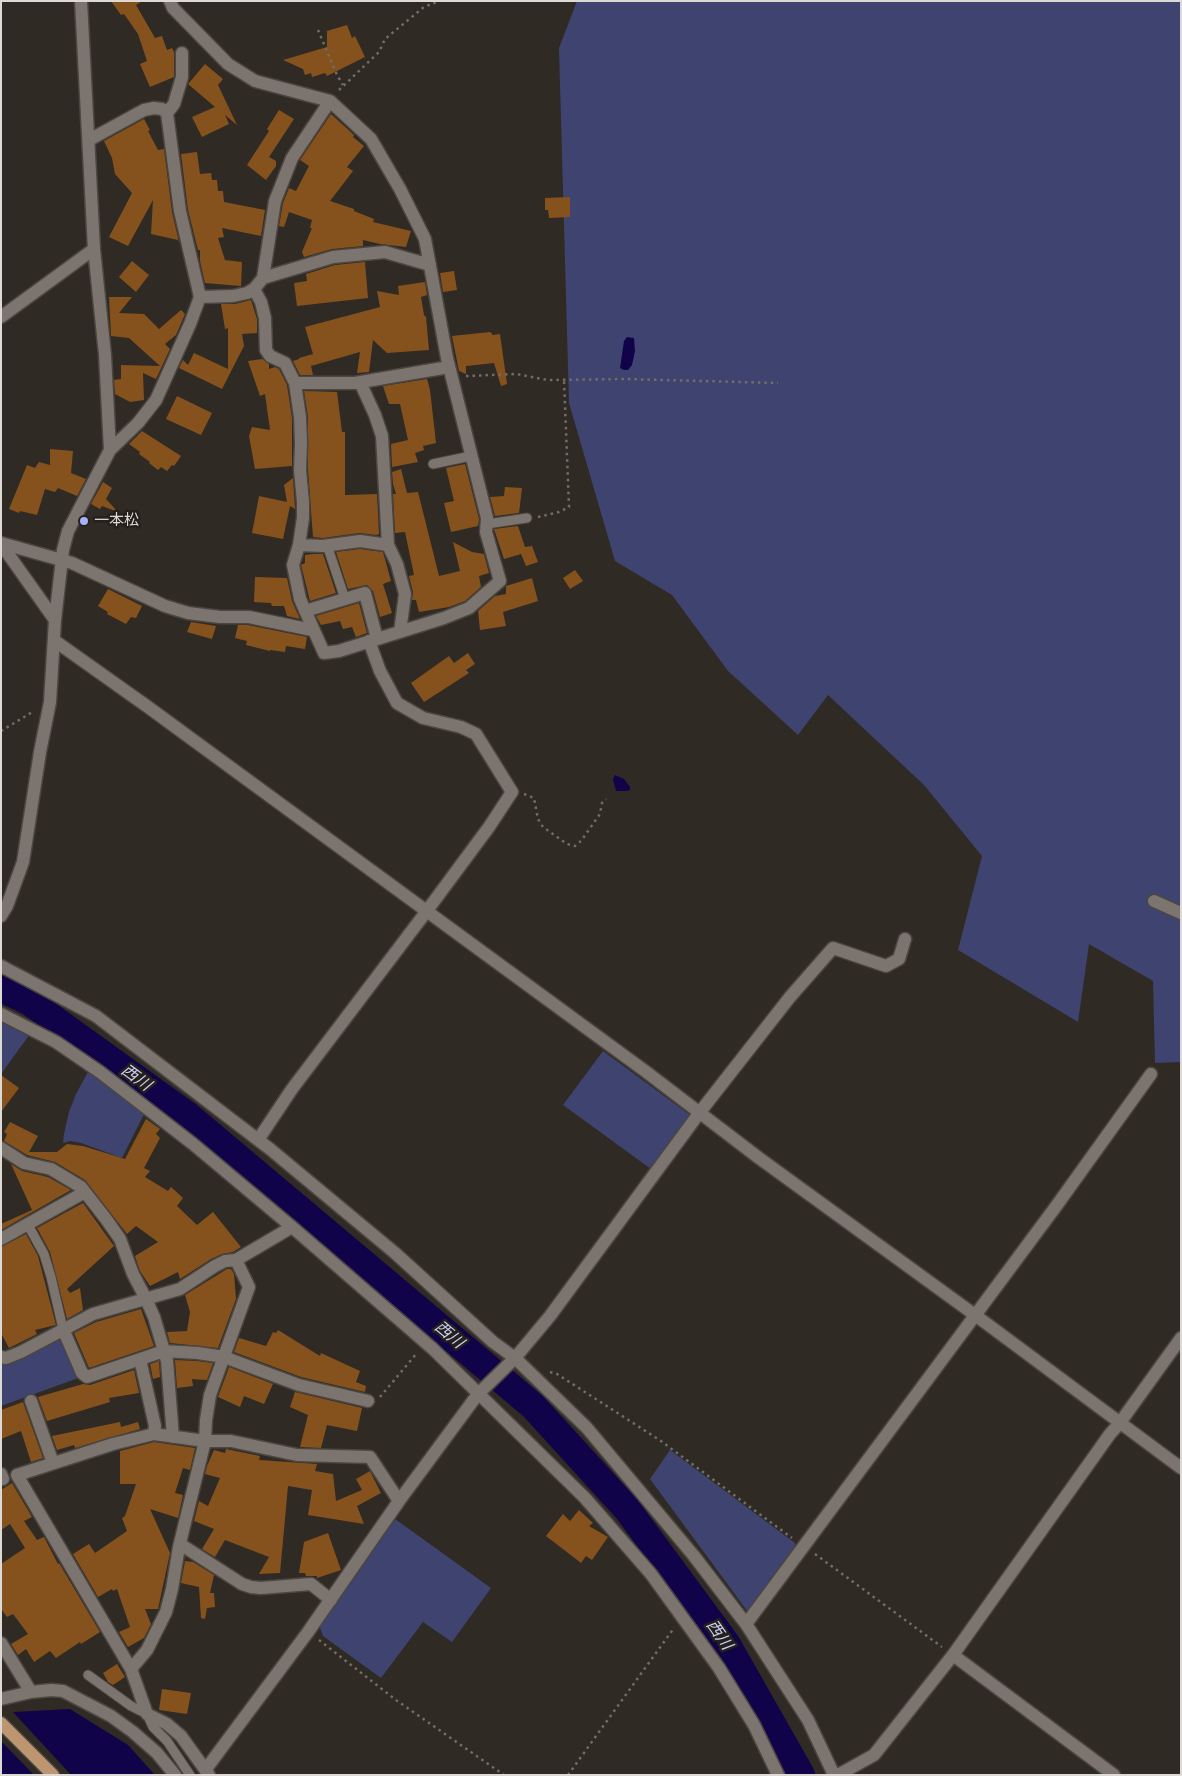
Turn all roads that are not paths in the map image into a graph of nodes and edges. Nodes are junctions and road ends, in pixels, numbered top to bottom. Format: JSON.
{"nodes":[{"id":1,"x":81,"y":1,"type":"edge"},
{"id":2,"x":170,"y":1,"type":"edge"},
{"id":3,"x":182,"y":53,"type":"dead end"},
{"id":4,"x":330,"y":101,"type":"junction"},
{"id":5,"x":167,"y":113,"type":"junction"},
{"id":6,"x":88,"y":140,"type":"junction"},
{"id":7,"x":94,"y":249,"type":"junction"},
{"id":8,"x":430,"y":265,"type":"junction"},
{"id":9,"x":263,"y":278,"type":"junction"},
{"id":10,"x":254,"y":289,"type":"junction"},
{"id":11,"x":200,"y":297,"type":"junction"},
{"id":12,"x":1,"y":317,"type":"edge"},
{"id":13,"x":451,"y":372,"type":"junction"},
{"id":14,"x":360,"y":382,"type":"junction"},
{"id":15,"x":295,"y":383,"type":"junction"},
{"id":16,"x":110,"y":450,"type":"junction"},
{"id":17,"x":471,"y":456,"type":"junction"},
{"id":18,"x":433,"y":464,"type":"dead end"},
{"id":19,"x":527,"y":518,"type":"road end"},
{"id":20,"x":487,"y":524,"type":"junction"},
{"id":21,"x":1,"y":543,"type":"edge"},
{"id":22,"x":388,"y":545,"type":"junction"},
{"id":23,"x":299,"y":546,"type":"junction"},
{"id":24,"x":327,"y":546,"type":"junction"},
{"id":25,"x":62,"y":561,"type":"junction"},
{"id":26,"x":345,"y":599,"type":"junction"},
{"id":27,"x":305,"y":611,"type":"junction"},
{"id":28,"x":55,"y":620,"type":"junction"},
{"id":29,"x":312,"y":630,"type":"junction"},
{"id":30,"x":400,"y":632,"type":"junction"},
{"id":31,"x":373,"y":640,"type":"junction"},
{"id":32,"x":55,"y":641,"type":"junction"},
{"id":33,"x":1154,"y":901,"type":"dead end"},
{"id":34,"x":426,"y":912,"type":"junction"},
{"id":35,"x":1181,"y":913,"type":"edge"},
{"id":36,"x":1,"y":916,"type":"edge"},
{"id":37,"x":905,"y":939,"type":"dead end"},
{"id":38,"x":1,"y":966,"type":"edge"},
{"id":39,"x":1,"y":1014,"type":"edge"},
{"id":40,"x":1151,"y":1074,"type":"dead end"},
{"id":41,"x":700,"y":1112,"type":"junction"},
{"id":42,"x":258,"y":1140,"type":"junction"},
{"id":43,"x":1,"y":1148,"type":"edge"},
{"id":44,"x":85,"y":1192,"type":"junction"},
{"id":45,"x":28,"y":1225,"type":"junction"},
{"id":46,"x":292,"y":1227,"type":"junction"},
{"id":47,"x":1,"y":1239,"type":"edge"},
{"id":48,"x":236,"y":1260,"type":"junction"},
{"id":49,"x":146,"y":1298,"type":"junction"},
{"id":50,"x":975,"y":1315,"type":"junction"},
{"id":51,"x":63,"y":1329,"type":"junction"},
{"id":52,"x":1181,"y":1338,"type":"edge"},
{"id":53,"x":164,"y":1351,"type":"junction"},
{"id":54,"x":1,"y":1357,"type":"edge"},
{"id":55,"x":224,"y":1357,"type":"junction"},
{"id":56,"x":515,"y":1358,"type":"junction"},
{"id":57,"x":140,"y":1359,"type":"junction"},
{"id":58,"x":478,"y":1394,"type":"junction"},
{"id":59,"x":31,"y":1401,"type":"dead end"},
{"id":60,"x":368,"y":1401,"type":"road end"},
{"id":61,"x":1119,"y":1424,"type":"junction"},
{"id":62,"x":154,"y":1434,"type":"junction"},
{"id":63,"x":173,"y":1436,"type":"junction"},
{"id":64,"x":205,"y":1441,"type":"junction"},
{"id":65,"x":53,"y":1463,"type":"junction"},
{"id":66,"x":1181,"y":1468,"type":"edge"},
{"id":67,"x":399,"y":1501,"type":"junction"},
{"id":68,"x":180,"y":1544,"type":"junction"},
{"id":69,"x":331,"y":1600,"type":"junction"},
{"id":70,"x":746,"y":1624,"type":"junction"},
{"id":71,"x":1,"y":1643,"type":"edge"},
{"id":72,"x":953,"y":1655,"type":"junction"},
{"id":73,"x":131,"y":1669,"type":"junction"},
{"id":74,"x":88,"y":1675,"type":"dead end"},
{"id":75,"x":31,"y":1692,"type":"junction"},
{"id":76,"x":1,"y":1699,"type":"edge"},
{"id":77,"x":146,"y":1714,"type":"junction"},
{"id":78,"x":1,"y":1723,"type":"edge"},
{"id":79,"x":207,"y":1772,"type":"edge"},
{"id":80,"x":53,"y":1775,"type":"edge"},
{"id":81,"x":175,"y":1775,"type":"edge"},
{"id":82,"x":190,"y":1775,"type":"edge"},
{"id":83,"x":778,"y":1775,"type":"edge"},
{"id":84,"x":834,"y":1775,"type":"edge"},
{"id":85,"x":838,"y":1775,"type":"edge"},
{"id":86,"x":1114,"y":1775,"type":"edge"}],
"edges":[{"from":1,"to":6,"type":"street"},
{"from":2,"to":4,"type":"street"},
{"from":3,"to":5,"type":"street"},
{"from":4,"to":8,"type":"street"},
{"from":4,"to":9,"type":"street"},
{"from":5,"to":6,"type":"street"},
{"from":5,"to":11,"type":"street"},
{"from":6,"to":7,"type":"street"},
{"from":7,"to":12,"type":"street"},
{"from":7,"to":16,"type":"street"},
{"from":8,"to":9,"type":"street"},
{"from":8,"to":13,"type":"street"},
{"from":9,"to":10,"type":"street"},
{"from":10,"to":11,"type":"street"},
{"from":10,"to":15,"type":"street"},
{"from":11,"to":16,"type":"street"},
{"from":13,"to":14,"type":"street"},
{"from":13,"to":17,"type":"street"},
{"from":14,"to":15,"type":"street"},
{"from":14,"to":22,"type":"street"},
{"from":15,"to":23,"type":"street"},
{"from":16,"to":25,"type":"street"},
{"from":17,"to":18,"type":"lane"},
{"from":17,"to":20,"type":"street"},
{"from":19,"to":20,"type":"lane"},
{"from":20,"to":30,"type":"street"},
{"from":21,"to":25,"type":"street"},
{"from":21,"to":28,"type":"street"},
{"from":22,"to":24,"type":"street"},
{"from":22,"to":30,"type":"street"},
{"from":23,"to":24,"type":"street"},
{"from":23,"to":27,"type":"street"},
{"from":24,"to":26,"type":"lane"},
{"from":25,"to":28,"type":"street"},
{"from":25,"to":29,"type":"street"},
{"from":26,"to":27,"type":"street"},
{"from":26,"to":31,"type":"street"},
{"from":27,"to":29,"type":"street"},
{"from":28,"to":32,"type":"street"},
{"from":29,"to":31,"type":"street"},
{"from":30,"to":31,"type":"street"},
{"from":31,"to":34,"type":"street"},
{"from":32,"to":34,"type":"street"},
{"from":32,"to":36,"type":"street"},
{"from":33,"to":35,"type":"street"},
{"from":34,"to":41,"type":"street"},
{"from":34,"to":42,"type":"street"},
{"from":37,"to":41,"type":"street"},
{"from":38,"to":42,"type":"street"},
{"from":39,"to":46,"type":"street"},
{"from":40,"to":50,"type":"street"},
{"from":41,"to":50,"type":"street"},
{"from":41,"to":56,"type":"street"},
{"from":42,"to":56,"type":"street"},
{"from":43,"to":44,"type":"street"},
{"from":44,"to":45,"type":"street"},
{"from":44,"to":49,"type":"street"},
{"from":45,"to":47,"type":"street"},
{"from":45,"to":51,"type":"lane"},
{"from":46,"to":48,"type":"street"},
{"from":46,"to":58,"type":"street"},
{"from":48,"to":49,"type":"street"},
{"from":48,"to":55,"type":"street"},
{"from":49,"to":51,"type":"street"},
{"from":49,"to":53,"type":"street"},
{"from":50,"to":61,"type":"street"},
{"from":50,"to":70,"type":"street"},
{"from":51,"to":54,"type":"street"},
{"from":51,"to":57,"type":"street"},
{"from":52,"to":61,"type":"street"},
{"from":53,"to":55,"type":"street"},
{"from":53,"to":57,"type":"street"},
{"from":53,"to":63,"type":"street"},
{"from":55,"to":60,"type":"street"},
{"from":55,"to":64,"type":"street"},
{"from":56,"to":58,"type":"street"},
{"from":56,"to":70,"type":"street"},
{"from":57,"to":62,"type":"street"},
{"from":58,"to":67,"type":"street"},
{"from":58,"to":83,"type":"street"},
{"from":59,"to":65,"type":"street"},
{"from":61,"to":66,"type":"street"},
{"from":61,"to":72,"type":"street"},
{"from":62,"to":63,"type":"street"},
{"from":62,"to":65,"type":"street"},
{"from":63,"to":64,"type":"street"},
{"from":64,"to":67,"type":"street"},
{"from":64,"to":68,"type":"street"},
{"from":65,"to":73,"type":"street"},
{"from":67,"to":69,"type":"street"},
{"from":68,"to":69,"type":"street"},
{"from":68,"to":73,"type":"street"},
{"from":69,"to":79,"type":"street"},
{"from":70,"to":84,"type":"street"},
{"from":71,"to":75,"type":"street"},
{"from":72,"to":85,"type":"street"},
{"from":72,"to":86,"type":"street"},
{"from":73,"to":77,"type":"street"},
{"from":74,"to":77,"type":"lane"},
{"from":75,"to":76,"type":"street"},
{"from":75,"to":81,"type":"street"},
{"from":77,"to":79,"type":"street"},
{"from":77,"to":82,"type":"lane"},
{"from":78,"to":80,"type":"main road"}]}
